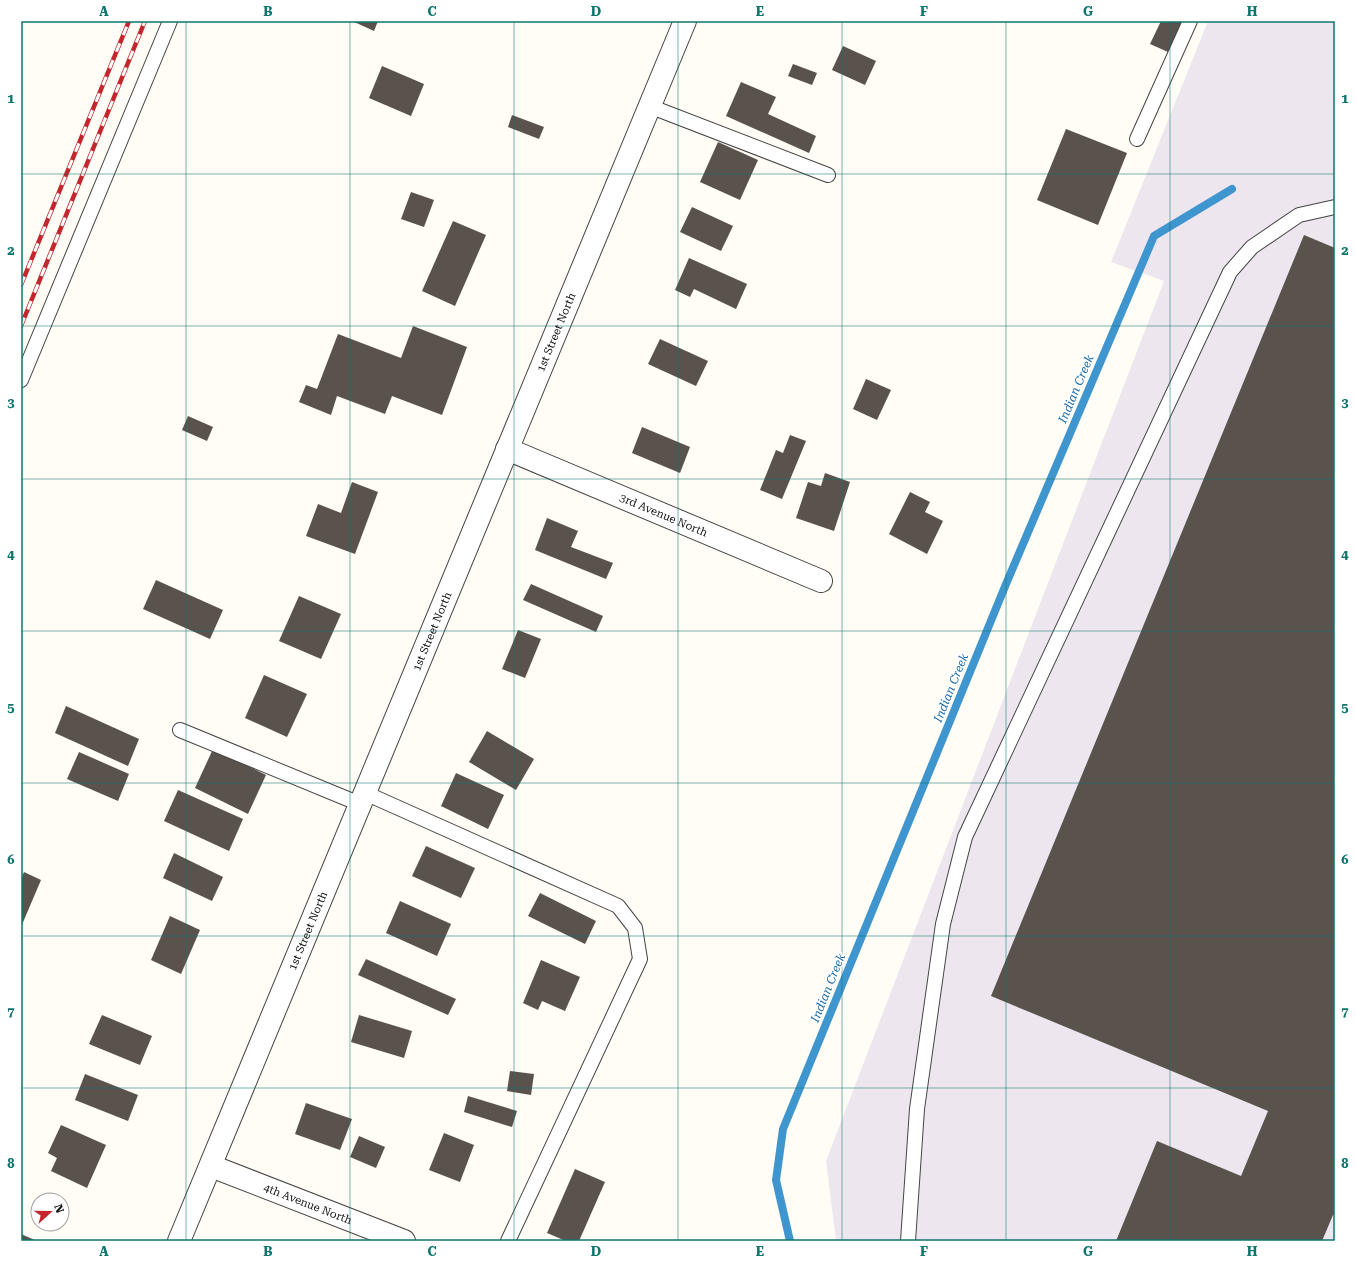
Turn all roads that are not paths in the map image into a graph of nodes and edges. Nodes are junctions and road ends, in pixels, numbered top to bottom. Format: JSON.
{"nodes":[{"id":1,"x":170,"y":21,"type":"edge"},
{"id":2,"x":685,"y":21,"type":"edge"},
{"id":3,"x":1190,"y":21,"type":"edge"},
{"id":4,"x":650,"y":106,"type":"junction"},
{"id":5,"x":1137,"y":139,"type":"dead end"},
{"id":6,"x":828,"y":175,"type":"dead end"},
{"id":7,"x":1335,"y":207,"type":"edge"},
{"id":8,"x":21,"y":380,"type":"edge"},
{"id":9,"x":507,"y":450,"type":"junction"},
{"id":10,"x":821,"y":581,"type":"dead end"},
{"id":11,"x":180,"y":730,"type":"dead end"},
{"id":12,"x":363,"y":799,"type":"junction"},
{"id":13,"x":211,"y":1166,"type":"junction"},
{"id":14,"x":179,"y":1241,"type":"edge"},
{"id":15,"x":404,"y":1241,"type":"edge"},
{"id":16,"x":508,"y":1241,"type":"edge"},
{"id":17,"x":908,"y":1241,"type":"edge"}],
"edges":[{"from":1,"to":8,"type":"lane"},
{"from":2,"to":4,"type":"street","name":"1st Street North"},
{"from":3,"to":5,"type":"lane"},
{"from":4,"to":6,"type":"lane"},
{"from":4,"to":9,"type":"street","name":"1st Street North"},
{"from":7,"to":17,"type":"lane"},
{"from":9,"to":10,"type":"street","name":"3rd Avenue North"},
{"from":9,"to":12,"type":"street","name":"1st Street North"},
{"from":11,"to":12,"type":"lane"},
{"from":12,"to":13,"type":"street","name":"1st Street North"},
{"from":12,"to":16,"type":"lane"},
{"from":13,"to":14,"type":"street","name":"1st Street North"},
{"from":13,"to":15,"type":"street","name":"4th Avenue North"}]}
